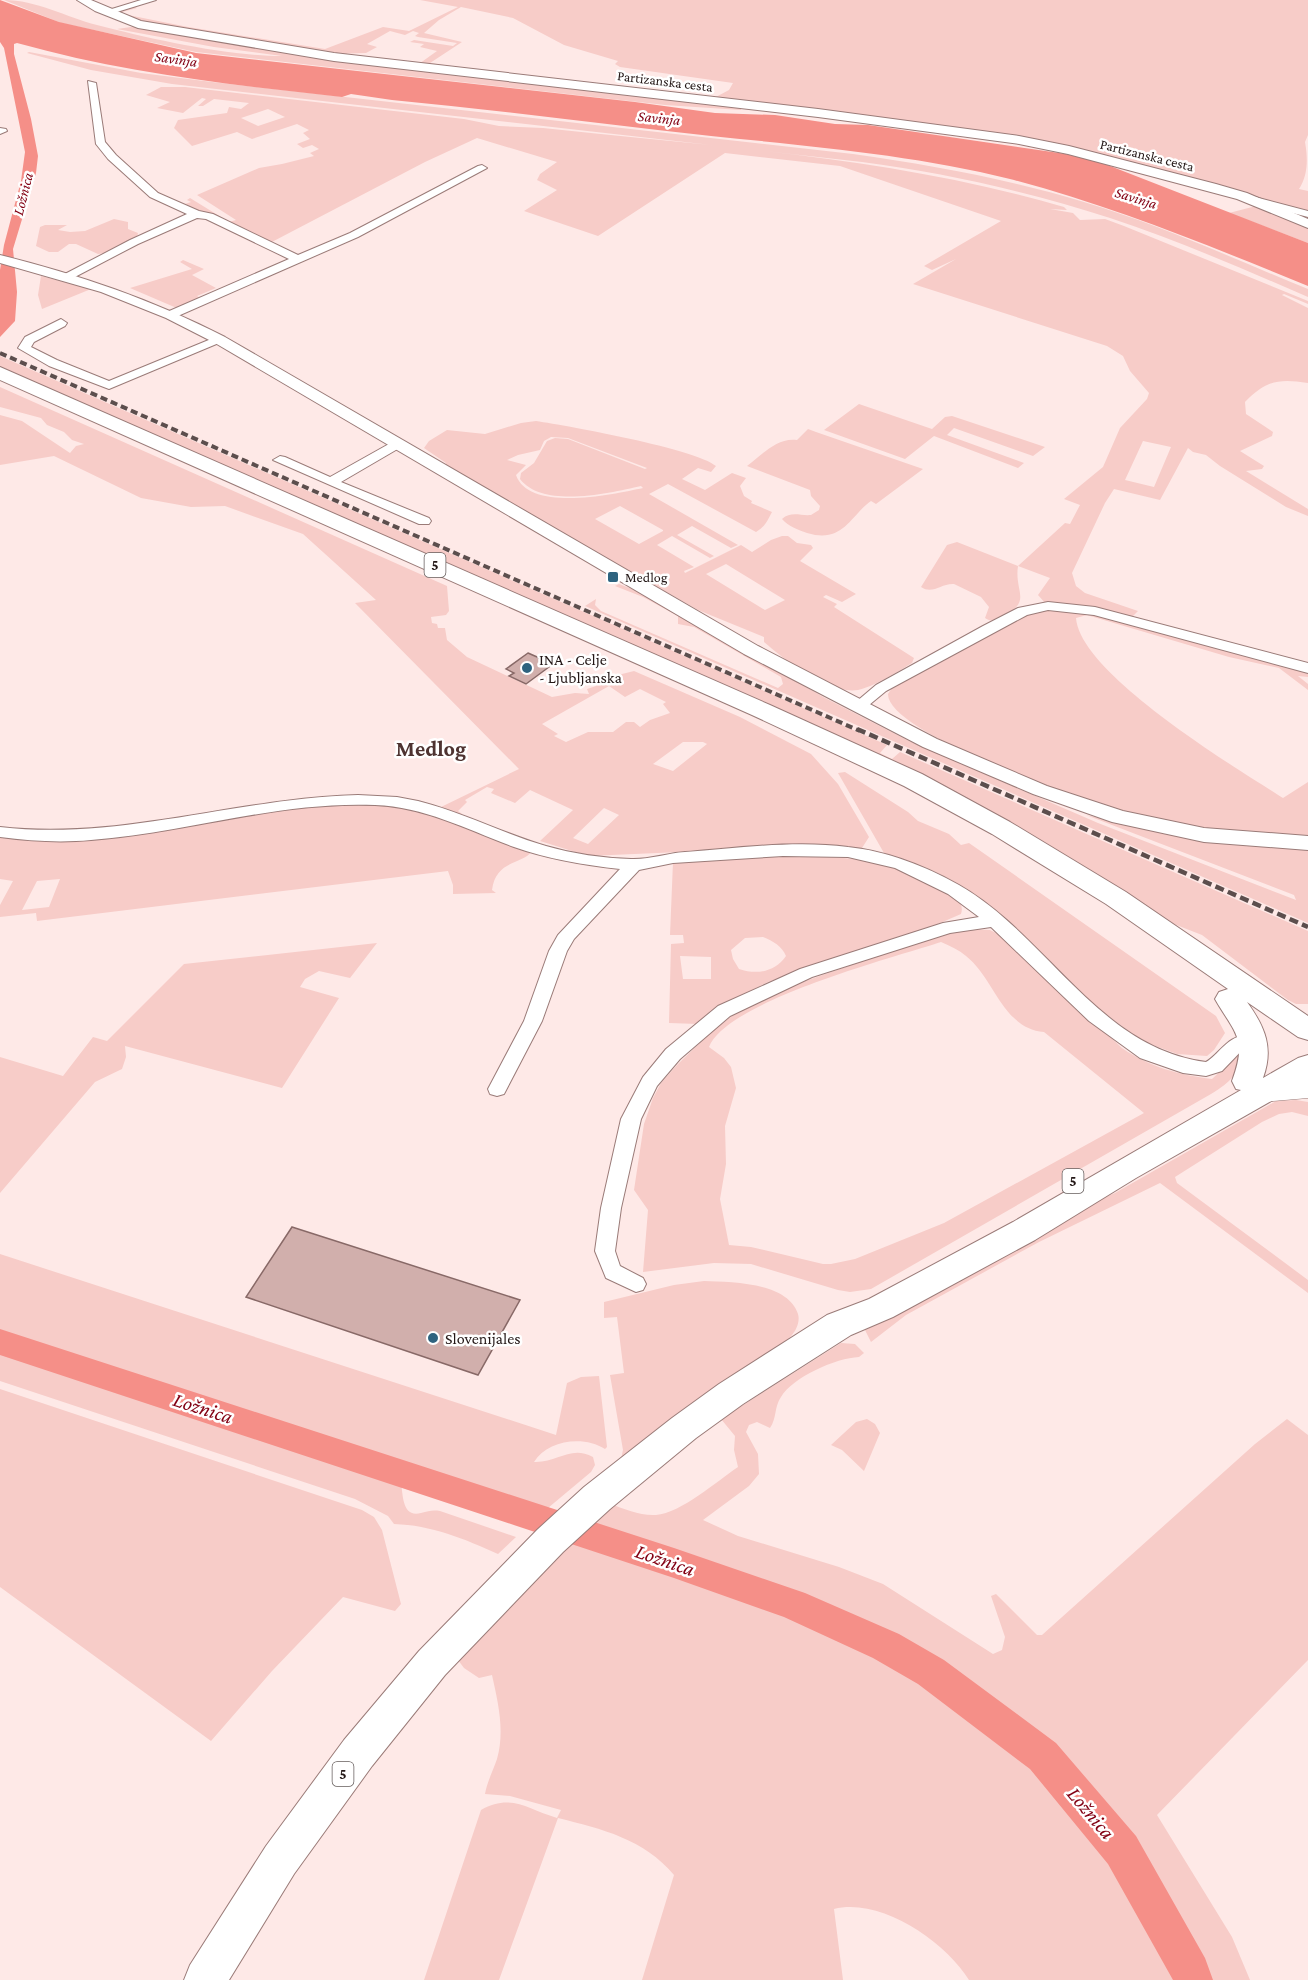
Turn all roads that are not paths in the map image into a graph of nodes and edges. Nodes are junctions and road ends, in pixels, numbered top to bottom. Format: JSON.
{"nodes":[{"id":1,"x":83,"y":0,"type":"edge"},
{"id":2,"x":151,"y":0,"type":"edge"},
{"id":3,"x":133,"y":2,"type":"edge"},
{"id":4,"x":107,"y":12,"type":"junction"},
{"id":5,"x":91,"y":83,"type":"dead end"},
{"id":6,"x":482,"y":168,"type":"dead end"},
{"id":7,"x":1244,"y":197,"type":"junction"},
{"id":8,"x":196,"y":214,"type":"junction"},
{"id":9,"x":1308,"y":214,"type":"edge"},
{"id":10,"x":1308,"y":224,"type":"edge"},
{"id":11,"x":0,"y":259,"type":"edge"},
{"id":12,"x":299,"y":260,"type":"junction"},
{"id":13,"x":67,"y":277,"type":"junction"},
{"id":14,"x":171,"y":315,"type":"junction"},
{"id":15,"x":61,"y":323,"type":"dead end"},
{"id":16,"x":220,"y":340,"type":"junction"},
{"id":17,"x":0,"y":373,"type":"edge"},
{"id":18,"x":396,"y":444,"type":"junction"},
{"id":19,"x":280,"y":460,"type":"dead end"},
{"id":20,"x":332,"y":482,"type":"junction"},
{"id":21,"x":424,"y":521,"type":"dead end"},
{"id":22,"x":1308,"y":668,"type":"edge"},
{"id":23,"x":858,"y":707,"type":"junction"},
{"id":24,"x":868,"y":759,"type":"junction"},
{"id":25,"x":0,"y":832,"type":"edge"},
{"id":26,"x":1308,"y":843,"type":"edge"},
{"id":27,"x":634,"y":865,"type":"junction"},
{"id":28,"x":995,"y":921,"type":"junction"},
{"id":29,"x":1229,"y":999,"type":"junction"},
{"id":30,"x":1241,"y":1042,"type":"dead end"},
{"id":31,"x":1307,"y":1049,"type":"edge"},
{"id":32,"x":1254,"y":1087,"type":"junction"},
{"id":33,"x":1308,"y":1088,"type":"edge"},
{"id":34,"x":497,"y":1089,"type":"dead end"},
{"id":35,"x":636,"y":1284,"type":"dead end"},
{"id":36,"x":205,"y":1980,"type":"edge"}],
"edges":[{"from":1,"to":4,"type":"street","name":"Partizanska cesta"},
{"from":2,"to":3,"type":"street"},
{"from":3,"to":4,"type":"street"},
{"from":4,"to":7,"type":"street","name":"Partizanska cesta"},
{"from":5,"to":8,"type":"street"},
{"from":6,"to":12,"type":"street"},
{"from":7,"to":9,"type":"street","name":"Partizanska cesta"},
{"from":7,"to":10,"type":"street","name":"Partizanska cesta"},
{"from":8,"to":12,"type":"street"},
{"from":8,"to":13,"type":"street"},
{"from":11,"to":13,"type":"street"},
{"from":12,"to":14,"type":"street"},
{"from":13,"to":14,"type":"street"},
{"from":14,"to":16,"type":"street"},
{"from":15,"to":16,"type":"street"},
{"from":16,"to":18,"type":"street"},
{"from":17,"to":24,"type":"main road","number":"5"},
{"from":18,"to":20,"type":"street"},
{"from":18,"to":23,"type":"street"},
{"from":19,"to":20,"type":"street"},
{"from":20,"to":21,"type":"street"},
{"from":22,"to":23,"type":"street"},
{"from":23,"to":26,"type":"street"},
{"from":24,"to":29,"type":"main road","number":"5"},
{"from":24,"to":31,"type":"main road","number":"5"},
{"from":25,"to":27,"type":"street"},
{"from":27,"to":28,"type":"street"},
{"from":27,"to":34,"type":"street"},
{"from":28,"to":30,"type":"street"},
{"from":28,"to":35,"type":"street"},
{"from":29,"to":31,"type":"main road","number":"5"},
{"from":29,"to":32,"type":"main road"},
{"from":31,"to":32,"type":"main road","number":"5"},
{"from":32,"to":33,"type":"main road"},
{"from":32,"to":36,"type":"main road","number":"5"}]}
